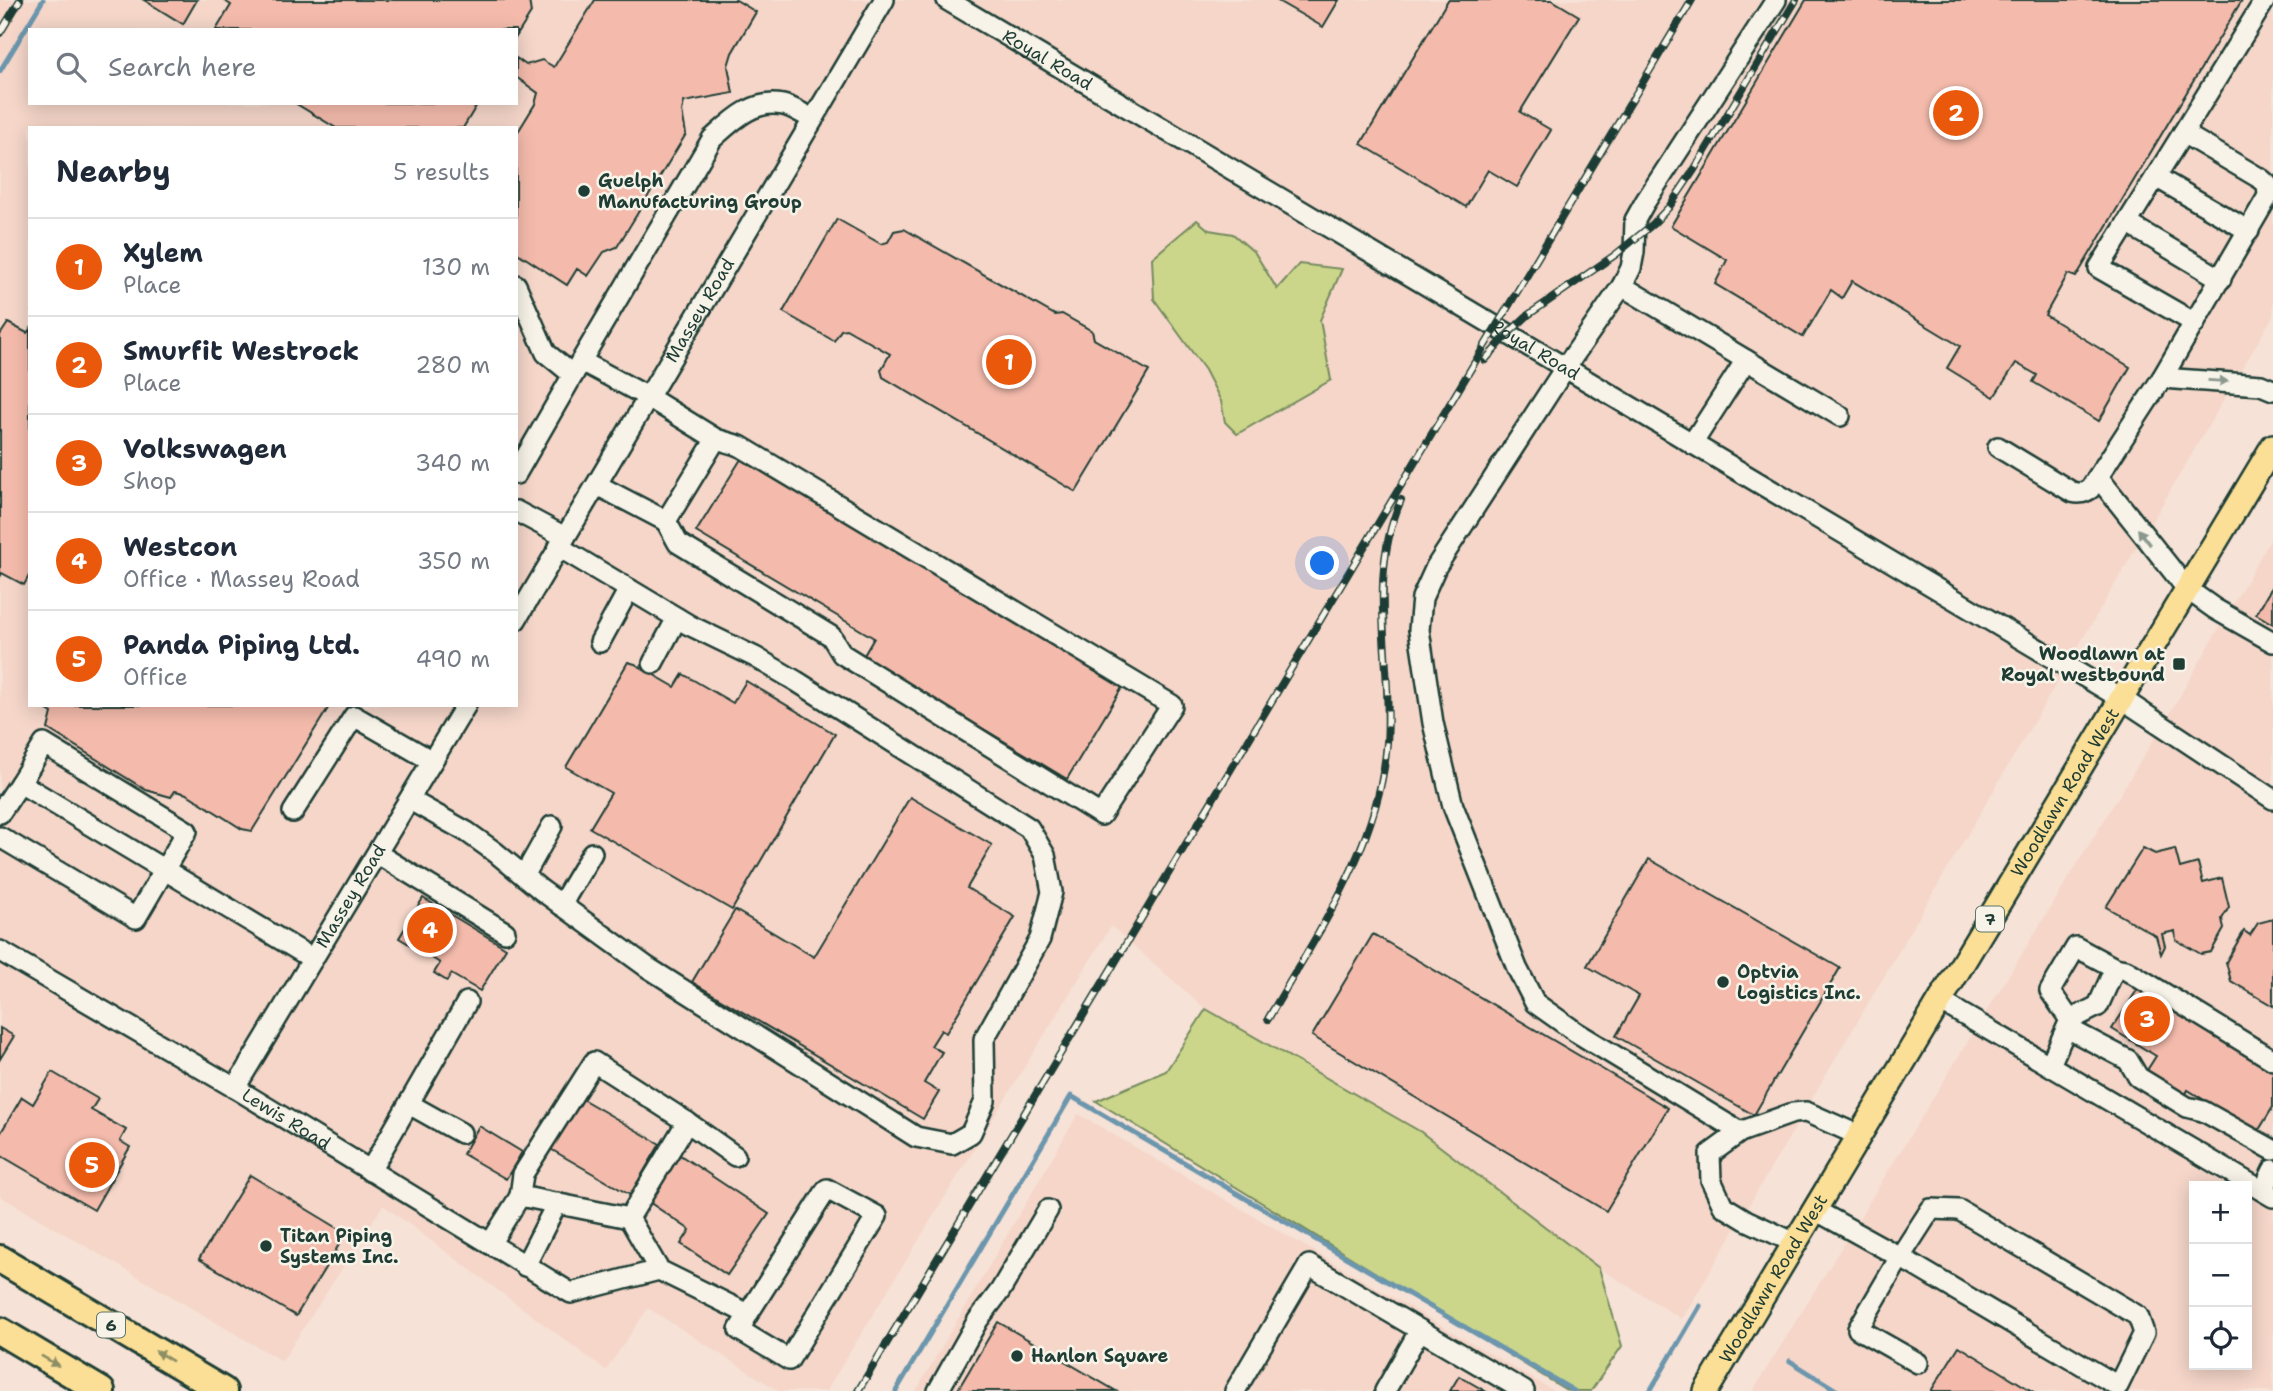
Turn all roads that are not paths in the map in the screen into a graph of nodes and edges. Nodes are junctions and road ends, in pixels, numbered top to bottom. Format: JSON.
{"nodes":[{"id":1,"x":884,"y":0,"type":"edge"},
{"id":2,"x":947,"y":0,"type":"edge"},
{"id":3,"x":1776,"y":0,"type":"edge"},
{"id":4,"x":2265,"y":0,"type":"edge"},
{"id":5,"x":813,"y":119,"type":"junction"},
{"id":6,"x":2183,"y":133,"type":"junction"},
{"id":7,"x":2156,"y":177,"type":"junction"},
{"id":8,"x":2127,"y":223,"type":"junction"},
{"id":9,"x":2249,"y":231,"type":"junction"},
{"id":10,"x":2221,"y":279,"type":"junction"},
{"id":11,"x":1622,"y":286,"type":"junction"},
{"id":12,"x":518,"y":290,"type":"edge"},
{"id":13,"x":2195,"y":323,"type":"junction"},
{"id":14,"x":1746,"y":360,"type":"junction"},
{"id":15,"x":577,"y":368,"type":"junction"},
{"id":16,"x":1564,"y":368,"type":"junction"},
{"id":17,"x":2162,"y":378,"type":"junction"},
{"id":18,"x":2273,"y":390,"type":"edge"},
{"id":19,"x":648,"y":397,"type":"junction"},
{"id":20,"x":1840,"y":416,"type":"dead end"},
{"id":21,"x":716,"y":439,"type":"junction"},
{"id":22,"x":1692,"y":444,"type":"junction"},
{"id":23,"x":2273,"y":446,"type":"edge"},
{"id":24,"x":1998,"y":447,"type":"dead end"},
{"id":25,"x":518,"y":471,"type":"edge"},
{"id":26,"x":2098,"y":477,"type":"junction"},
{"id":27,"x":597,"y":485,"type":"junction"},
{"id":28,"x":518,"y":512,"type":"edge"},
{"id":29,"x":666,"y":521,"type":"junction"},
{"id":30,"x":562,"y":542,"type":"junction"},
{"id":31,"x":629,"y":589,"type":"junction"},
{"id":32,"x":2188,"y":589,"type":"junction"},
{"id":33,"x":518,"y":617,"type":"edge"},
{"id":34,"x":677,"y":618,"type":"junction"},
{"id":35,"x":600,"y":642,"type":"dead end"},
{"id":36,"x":2273,"y":642,"type":"edge"},
{"id":37,"x":653,"y":663,"type":"dead end"},
{"id":38,"x":2122,"y":699,"type":"junction"},
{"id":39,"x":465,"y":707,"type":"edge"},
{"id":40,"x":432,"y":761,"type":"junction"},
{"id":41,"x":20,"y":783,"type":"junction"},
{"id":42,"x":2273,"y":799,"type":"edge"},
{"id":43,"x":410,"y":800,"type":"junction"},
{"id":44,"x":293,"y":812,"type":"dead end"},
{"id":45,"x":0,"y":813,"type":"edge"},
{"id":46,"x":552,"y":826,"type":"dead end"},
{"id":47,"x":0,"y":836,"type":"edge"},
{"id":48,"x":592,"y":852,"type":"dead end"},
{"id":49,"x":378,"y":854,"type":"junction"},
{"id":50,"x":164,"y":869,"type":"junction"},
{"id":51,"x":524,"y":876,"type":"junction"},
{"id":52,"x":561,"y":905,"type":"junction"},
{"id":53,"x":505,"y":932,"type":"dead end"},
{"id":54,"x":0,"y":951,"type":"edge"},
{"id":55,"x":313,"y":959,"type":"junction"},
{"id":56,"x":2115,"y":968,"type":"junction"},
{"id":57,"x":467,"y":1002,"type":"dead end"},
{"id":58,"x":1940,"y":1002,"type":"junction"},
{"id":59,"x":2068,"y":1024,"type":"junction"},
{"id":60,"x":2273,"y":1060,"type":"edge"},
{"id":61,"x":2050,"y":1065,"type":"junction"},
{"id":62,"x":234,"y":1088,"type":"junction"},
{"id":63,"x":409,"y":1104,"type":"junction"},
{"id":64,"x":2187,"y":1107,"type":"junction"},
{"id":65,"x":687,"y":1122,"type":"junction"},
{"id":66,"x":1740,"y":1132,"type":"junction"},
{"id":67,"x":461,"y":1133,"type":"dead end"},
{"id":68,"x":1860,"y":1136,"type":"junction"},
{"id":69,"x":2170,"y":1136,"type":"junction"},
{"id":70,"x":2273,"y":1150,"type":"edge"},
{"id":71,"x":735,"y":1156,"type":"dead end"},
{"id":72,"x":2273,"y":1170,"type":"edge"},
{"id":73,"x":370,"y":1171,"type":"junction"},
{"id":74,"x":2268,"y":1194,"type":"edge"},
{"id":75,"x":520,"y":1196,"type":"junction"},
{"id":76,"x":557,"y":1203,"type":"junction"},
{"id":77,"x":1048,"y":1210,"type":"dead end"},
{"id":78,"x":1815,"y":1210,"type":"junction"},
{"id":79,"x":629,"y":1219,"type":"junction"},
{"id":80,"x":1795,"y":1243,"type":"junction"},
{"id":81,"x":490,"y":1244,"type":"junction"},
{"id":82,"x":1900,"y":1257,"type":"junction"},
{"id":83,"x":0,"y":1259,"type":"edge"},
{"id":84,"x":525,"y":1266,"type":"junction"},
{"id":85,"x":659,"y":1270,"type":"junction"},
{"id":86,"x":748,"y":1314,"type":"junction"},
{"id":87,"x":1420,"y":1330,"type":"junction"},
{"id":88,"x":0,"y":1331,"type":"edge"},
{"id":89,"x":1918,"y":1363,"type":"dead end"},
{"id":90,"x":101,"y":1391,"type":"edge"},
{"id":91,"x":223,"y":1391,"type":"edge"},
{"id":92,"x":938,"y":1391,"type":"edge"},
{"id":93,"x":1235,"y":1391,"type":"edge"},
{"id":94,"x":1385,"y":1391,"type":"edge"},
{"id":95,"x":1524,"y":1391,"type":"edge"},
{"id":96,"x":1706,"y":1391,"type":"edge"}],
"edges":[{"from":1,"to":5,"type":"street","name":"Massey Road"},
{"from":2,"to":16,"type":"street","name":"Royal Road"},
{"from":3,"to":11,"type":"street"},
{"from":4,"to":6,"type":"street"},
{"from":5,"to":15,"type":"street"},
{"from":5,"to":19,"type":"street","name":"Massey Road"},
{"from":6,"to":7,"type":"street"},
{"from":6,"to":9,"type":"street"},
{"from":7,"to":8,"type":"street"},
{"from":7,"to":9,"type":"street"},
{"from":8,"to":10,"type":"street"},
{"from":8,"to":13,"type":"street"},
{"from":9,"to":10,"type":"street"},
{"from":10,"to":13,"type":"street"},
{"from":11,"to":14,"type":"street"},
{"from":11,"to":16,"type":"street"},
{"from":12,"to":15,"type":"street"},
{"from":13,"to":17,"type":"street"},
{"from":14,"to":20,"type":"street"},
{"from":14,"to":22,"type":"street"},
{"from":15,"to":19,"type":"street"},
{"from":15,"to":25,"type":"street"},
{"from":16,"to":22,"type":"street","name":"Royal Road"},
{"from":16,"to":66,"type":"street"},
{"from":17,"to":18,"type":"street","one_way":true},
{"from":17,"to":26,"type":"street"},
{"from":19,"to":21,"type":"street"},
{"from":19,"to":27,"type":"street","name":"Massey Road"},
{"from":21,"to":29,"type":"street"},
{"from":21,"to":29,"type":"street"},
{"from":22,"to":38,"type":"street","name":"Royal Road"},
{"from":23,"to":32,"type":"main road","name":"Woodlawn Road West","number":"7"},
{"from":24,"to":26,"type":"street"},
{"from":32,"to":26,"type":"street","one_way":true},
{"from":27,"to":29,"type":"street"},
{"from":27,"to":30,"type":"street","name":"Massey Road"},
{"from":28,"to":30,"type":"street"},
{"from":30,"to":31,"type":"street"},
{"from":30,"to":33,"type":"street","name":"Massey Road"},
{"from":31,"to":34,"type":"street"},
{"from":31,"to":35,"type":"street"},
{"from":32,"to":36,"type":"street"},
{"from":32,"to":38,"type":"main road","name":"Woodlawn Road West","number":"7"},
{"from":34,"to":37,"type":"street"},
{"from":34,"to":52,"type":"street"},
{"from":38,"to":42,"type":"street","name":"Royal Road"},
{"from":38,"to":58,"type":"main road","name":"Woodlawn Road West","number":"7"},
{"from":39,"to":40,"type":"street","name":"Massey Road"},
{"from":40,"to":43,"type":"street","name":"Massey Road"},
{"from":40,"to":44,"type":"street"},
{"from":41,"to":45,"type":"street"},
{"from":41,"to":50,"type":"street"},
{"from":41,"to":50,"type":"street"},
{"from":43,"to":49,"type":"street","name":"Massey Road"},
{"from":43,"to":51,"type":"street"},
{"from":46,"to":51,"type":"street"},
{"from":47,"to":50,"type":"street"},
{"from":48,"to":52,"type":"street"},
{"from":49,"to":53,"type":"street"},
{"from":49,"to":55,"type":"street","name":"Massey Road"},
{"from":50,"to":55,"type":"street"},
{"from":51,"to":52,"type":"street"},
{"from":54,"to":62,"type":"street","name":"Lewis Road"},
{"from":55,"to":62,"type":"street","name":"Massey Road"},
{"from":56,"to":59,"type":"street"},
{"from":56,"to":59,"type":"street"},
{"from":56,"to":60,"type":"street"},
{"from":57,"to":63,"type":"street"},
{"from":58,"to":61,"type":"street"},
{"from":58,"to":68,"type":"main road","name":"Woodlawn Road West","number":"7"},
{"from":59,"to":61,"type":"street"},
{"from":59,"to":64,"type":"street"},
{"from":61,"to":69,"type":"street"},
{"from":62,"to":73,"type":"street","name":"Lewis Road"},
{"from":63,"to":67,"type":"street"},
{"from":63,"to":73,"type":"street"},
{"from":64,"to":69,"type":"street"},
{"from":64,"to":70,"type":"street"},
{"from":65,"to":71,"type":"street"},
{"from":65,"to":75,"type":"street"},
{"from":65,"to":79,"type":"street"},
{"from":66,"to":68,"type":"street"},
{"from":66,"to":80,"type":"street"},
{"from":68,"to":78,"type":"main road","name":"Woodlawn Road West","number":"7"},
{"from":69,"to":74,"type":"street"},
{"from":72,"to":74,"type":"street"},
{"from":73,"to":81,"type":"street","name":"Lewis Road"},
{"from":75,"to":76,"type":"street"},
{"from":75,"to":81,"type":"street"},
{"from":76,"to":79,"type":"street"},
{"from":76,"to":84,"type":"street"},
{"from":77,"to":92,"type":"street"},
{"from":78,"to":80,"type":"main road","name":"Woodlawn Road West","number":"7"},
{"from":78,"to":82,"type":"street"},
{"from":79,"to":85,"type":"street"},
{"from":80,"to":96,"type":"main road","name":"Woodlawn Road West","number":"7"},
{"from":81,"to":84,"type":"street","name":"Lewis Road"},
{"from":82,"to":82,"type":"street"},
{"from":82,"to":89,"type":"street"},
{"from":91,"to":83,"type":"highway","number":"6","one_way":true},
{"from":84,"to":85,"type":"street","name":"Lewis Road"},
{"from":85,"to":86,"type":"street"},
{"from":86,"to":86,"type":"street"},
{"from":87,"to":93,"type":"street"},
{"from":87,"to":94,"type":"street"},
{"from":87,"to":95,"type":"street"},
{"from":88,"to":90,"type":"highway","one_way":true}]}
